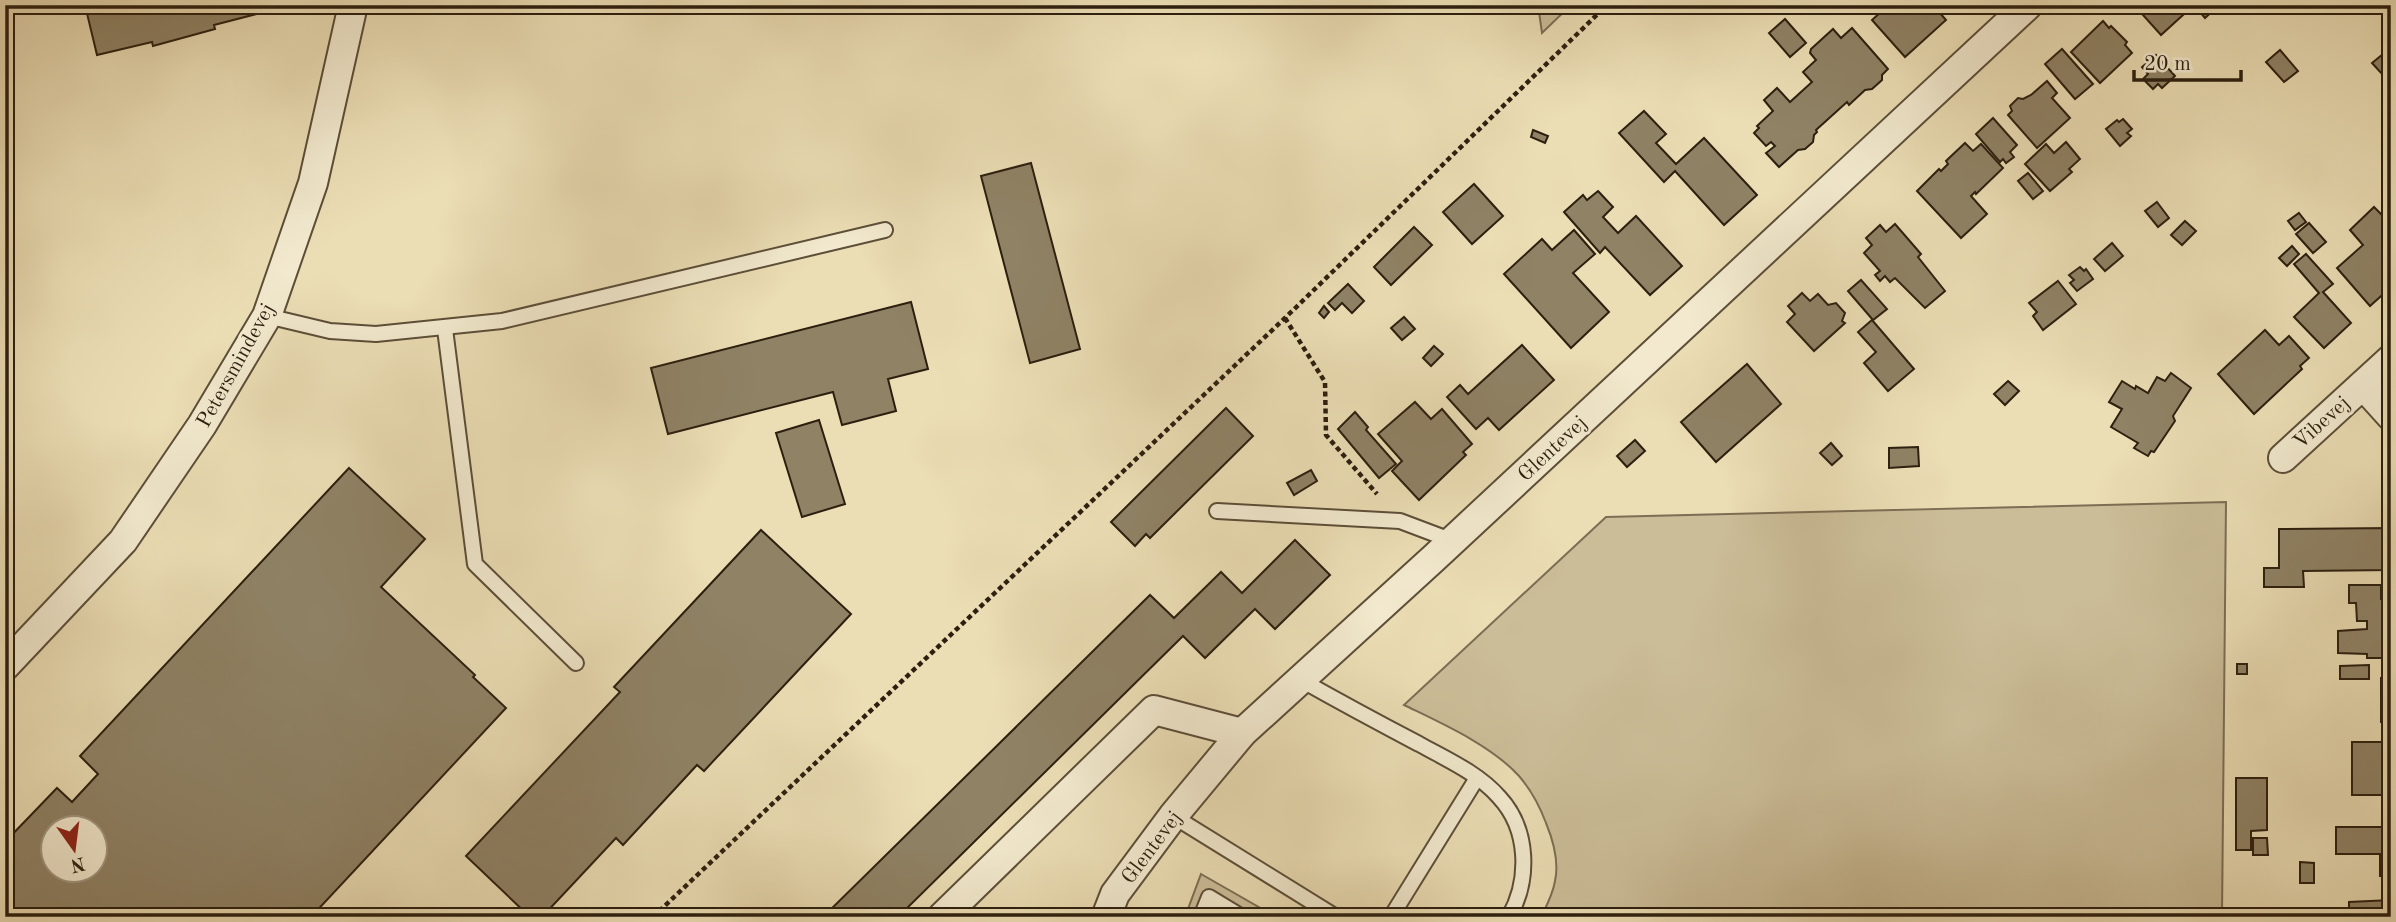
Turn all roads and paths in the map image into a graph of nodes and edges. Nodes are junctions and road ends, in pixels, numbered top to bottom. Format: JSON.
{"nodes":[{"id":1,"x":353,"y":5,"type":"edge"},
{"id":2,"x":1607,"y":5,"type":"edge"},
{"id":3,"x":2028,"y":5,"type":"edge"},
{"id":4,"x":885,"y":230,"type":"dead end"},
{"id":5,"x":267,"y":316,"type":"junction"},
{"id":6,"x":1285,"y":318,"type":"junction"},
{"id":7,"x":444,"y":329,"type":"junction"},
{"id":8,"x":2391,"y":359,"type":"edge"},
{"id":9,"x":2363,"y":385,"type":"junction"},
{"id":10,"x":2391,"y":415,"type":"edge"},
{"id":11,"x":2283,"y":458,"type":"dead end"},
{"id":12,"x":1217,"y":511,"type":"dead end"},
{"id":13,"x":1400,"y":521,"type":"junction"},
{"id":14,"x":1453,"y":541,"type":"junction"},
{"id":15,"x":576,"y":663,"type":"dead end"},
{"id":16,"x":5,"y":666,"type":"edge"},
{"id":17,"x":1301,"y":680,"type":"junction"},
{"id":18,"x":1242,"y":733,"type":"junction"},
{"id":19,"x":1477,"y":778,"type":"junction"},
{"id":20,"x":1173,"y":816,"type":"junction"},
{"id":21,"x":654,"y":917,"type":"edge"},
{"id":22,"x":942,"y":917,"type":"edge"},
{"id":23,"x":1106,"y":917,"type":"edge"},
{"id":24,"x":1201,"y":917,"type":"edge"},
{"id":25,"x":1242,"y":917,"type":"edge"},
{"id":26,"x":1336,"y":917,"type":"edge"},
{"id":27,"x":1391,"y":917,"type":"edge"},
{"id":28,"x":1509,"y":917,"type":"edge"}],
"edges":[{"from":1,"to":5,"type":"street","name":"Petersmindevej"},
{"from":2,"to":6,"type":"path"},
{"from":3,"to":14,"type":"street","name":"Glentevej"},
{"from":4,"to":7,"type":"lane"},
{"from":5,"to":7,"type":"lane"},
{"from":5,"to":16,"type":"street","name":"Petersmindevej"},
{"from":6,"to":13,"type":"path"},
{"from":6,"to":21,"type":"path"},
{"from":7,"to":15,"type":"lane"},
{"from":8,"to":9,"type":"street","name":"Vibevej"},
{"from":9,"to":10,"type":"street"},
{"from":9,"to":11,"type":"street","name":"Vibevej"},
{"from":12,"to":13,"type":"lane"},
{"from":13,"to":14,"type":"lane"},
{"from":14,"to":17,"type":"street","name":"Glentevej"},
{"from":17,"to":18,"type":"street","name":"Glentevej"},
{"from":17,"to":19,"type":"lane"},
{"from":18,"to":20,"type":"street","name":"Glentevej"},
{"from":18,"to":22,"type":"street"},
{"from":19,"to":27,"type":"lane"},
{"from":19,"to":28,"type":"lane"},
{"from":20,"to":23,"type":"street","name":"Glentevej"},
{"from":20,"to":26,"type":"lane"},
{"from":24,"to":25,"type":"lane"}]}
